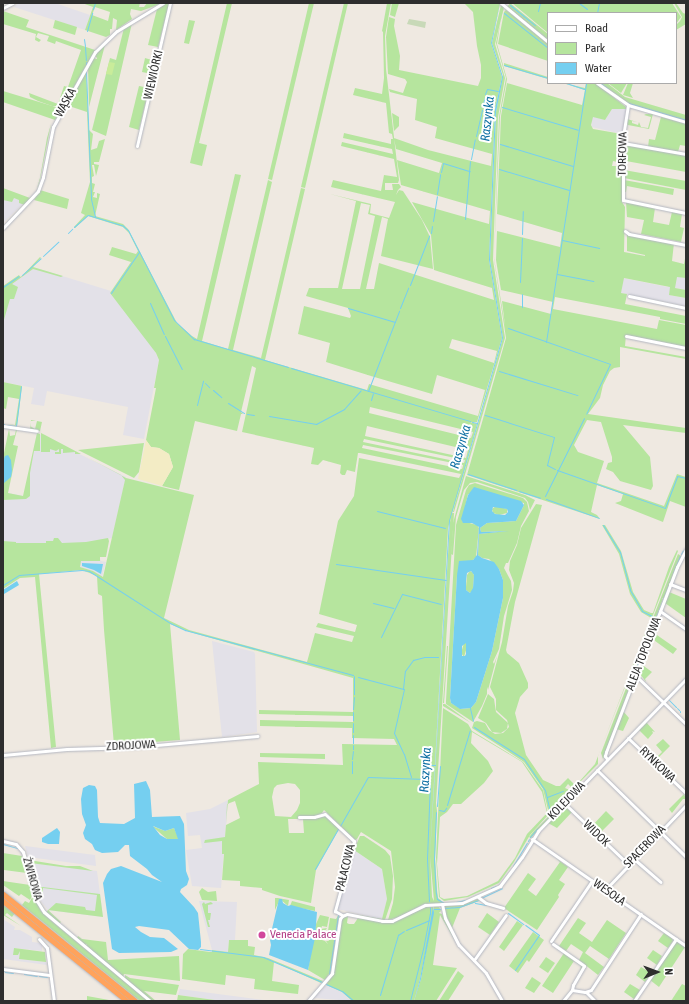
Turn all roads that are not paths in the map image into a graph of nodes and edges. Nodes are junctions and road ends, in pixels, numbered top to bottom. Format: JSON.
{"nodes":[{"id":1,"x":13,"y":3,"type":"edge"},
{"id":2,"x":163,"y":3,"type":"edge"},
{"id":3,"x":170,"y":3,"type":"edge"},
{"id":4,"x":502,"y":4,"type":"edge"},
{"id":5,"x":3,"y":8,"type":"edge"},
{"id":6,"x":547,"y":41,"type":"edge"},
{"id":7,"x":598,"y":84,"type":"edge"},
{"id":8,"x":628,"y":105,"type":"junction"},
{"id":9,"x":686,"y":122,"type":"edge"},
{"id":10,"x":623,"y":143,"type":"junction"},
{"id":11,"x":137,"y":146,"type":"dead end"},
{"id":12,"x":686,"y":154,"type":"edge"},
{"id":13,"x":686,"y":213,"type":"edge"},
{"id":14,"x":3,"y":228,"type":"edge"},
{"id":15,"x":625,"y":232,"type":"dead end"},
{"id":16,"x":686,"y":245,"type":"edge"},
{"id":17,"x":630,"y":296,"type":"dead end"},
{"id":18,"x":686,"y":308,"type":"edge"},
{"id":19,"x":626,"y":336,"type":"dead end"},
{"id":20,"x":686,"y":348,"type":"edge"},
{"id":21,"x":3,"y":426,"type":"edge"},
{"id":22,"x":37,"y":431,"type":"dead end"},
{"id":23,"x":686,"y":550,"type":"edge"},
{"id":24,"x":670,"y":584,"type":"junction"},
{"id":25,"x":686,"y":590,"type":"edge"},
{"id":26,"x":660,"y":611,"type":"junction"},
{"id":27,"x":686,"y":629,"type":"edge"},
{"id":28,"x":635,"y":675,"type":"junction"},
{"id":29,"x":686,"y":679,"type":"edge"},
{"id":30,"x":663,"y":702,"type":"junction"},
{"id":31,"x":686,"y":724,"type":"edge"},
{"id":32,"x":258,"y":736,"type":"dead end"},
{"id":33,"x":628,"y":738,"type":"junction"},
{"id":34,"x":3,"y":755,"type":"edge"},
{"id":35,"x":607,"y":759,"type":"junction"},
{"id":36,"x":597,"y":770,"type":"junction"},
{"id":37,"x":686,"y":793,"type":"edge"},
{"id":38,"x":564,"y":803,"type":"junction"},
{"id":39,"x":686,"y":805,"type":"edge"},
{"id":40,"x":299,"y":817,"type":"dead end"},
{"id":41,"x":660,"y":832,"type":"junction"},
{"id":42,"x":532,"y":839,"type":"junction"},
{"id":43,"x":3,"y":841,"type":"edge"},
{"id":44,"x":686,"y":857,"type":"edge"},
{"id":45,"x":634,"y":859,"type":"junction"},
{"id":46,"x":629,"y":865,"type":"junction"},
{"id":47,"x":592,"y":881,"type":"junction"},
{"id":48,"x":660,"y":882,"type":"dead end"},
{"id":49,"x":605,"y":890,"type":"junction"},
{"id":50,"x":3,"y":894,"type":"edge"},
{"id":51,"x":478,"y":897,"type":"junction"},
{"id":52,"x":3,"y":901,"type":"edge"},
{"id":53,"x":442,"y":904,"type":"junction"},
{"id":54,"x":504,"y":908,"type":"dead end"},
{"id":55,"x":641,"y":914,"type":"junction"},
{"id":56,"x":342,"y":915,"type":"junction"},
{"id":57,"x":506,"y":915,"type":"dead end"},
{"id":58,"x":676,"y":938,"type":"junction"},
{"id":59,"x":39,"y":939,"type":"dead end"},
{"id":60,"x":686,"y":946,"type":"edge"},
{"id":61,"x":474,"y":960,"type":"junction"},
{"id":62,"x":3,"y":969,"type":"edge"},
{"id":63,"x":50,"y":975,"type":"junction"},
{"id":64,"x":572,"y":990,"type":"junction"},
{"id":65,"x":586,"y":992,"type":"junction"},
{"id":66,"x":54,"y":1001,"type":"edge"},
{"id":67,"x":127,"y":1001,"type":"edge"},
{"id":68,"x":135,"y":1001,"type":"edge"},
{"id":69,"x":150,"y":1001,"type":"edge"},
{"id":70,"x":308,"y":1001,"type":"edge"},
{"id":71,"x":502,"y":1001,"type":"edge"},
{"id":72,"x":563,"y":1001,"type":"edge"},
{"id":73,"x":595,"y":1001,"type":"edge"},
{"id":74,"x":634,"y":1001,"type":"edge"}],
"edges":[{"from":1,"to":5,"type":"street"},
{"from":2,"to":14,"type":"street","name":"WĄSKA"},
{"from":3,"to":11,"type":"street","name":"WIEWIÓRKI"},
{"from":4,"to":6,"type":"street"},
{"from":7,"to":8,"type":"street"},
{"from":8,"to":9,"type":"street"},
{"from":8,"to":10,"type":"street","name":"TORFOWA"},
{"from":10,"to":12,"type":"street"},
{"from":10,"to":13,"type":"street","name":"TORFOWA"},
{"from":15,"to":16,"type":"street"},
{"from":17,"to":18,"type":"street"},
{"from":19,"to":20,"type":"street"},
{"from":21,"to":22,"type":"street"},
{"from":23,"to":24,"type":"street","name":"ALEJA TOPOLOWA"},
{"from":24,"to":25,"type":"street"},
{"from":24,"to":26,"type":"street","name":"ALEJA TOPOLOWA"},
{"from":26,"to":27,"type":"street"},
{"from":26,"to":28,"type":"street","name":"ALEJA TOPOLOWA"},
{"from":28,"to":30,"type":"street"},
{"from":28,"to":35,"type":"street","name":"ALEJA TOPOLOWA"},
{"from":29,"to":30,"type":"street","name":"KOLEJOWA"},
{"from":30,"to":31,"type":"street"},
{"from":30,"to":33,"type":"street","name":"KOLEJOWA"},
{"from":32,"to":34,"type":"street","name":"ZDROJOWA"},
{"from":33,"to":35,"type":"street","name":"KOLEJOWA"},
{"from":33,"to":37,"type":"street","name":"RYNKOWA"},
{"from":35,"to":36,"type":"street","name":"KOLEJOWA"},
{"from":36,"to":38,"type":"street","name":"KOLEJOWA"},
{"from":36,"to":41,"type":"street"},
{"from":38,"to":42,"type":"street","name":"KOLEJOWA"},
{"from":38,"to":46,"type":"street","name":"WIDOK"},
{"from":39,"to":41,"type":"street","name":"SPACEROWA"},
{"from":40,"to":56,"type":"street","name":"PAŁACOWA"},
{"from":41,"to":44,"type":"street"},
{"from":41,"to":45,"type":"street","name":"SPACEROWA"},
{"from":42,"to":47,"type":"street","name":"WESOŁA"},
{"from":42,"to":51,"type":"street","name":"KOLEJOWA"},
{"from":43,"to":69,"type":"street","name":"ŻWIROWA"},
{"from":45,"to":46,"type":"street","name":"SPACEROWA"},
{"from":45,"to":48,"type":"street"},
{"from":46,"to":49,"type":"street","name":"SPACEROWA"},
{"from":47,"to":49,"type":"street","name":"WESOŁA"},
{"from":47,"to":64,"type":"street"},
{"from":49,"to":55,"type":"street","name":"WESOŁA"},
{"from":50,"to":68,"type":"highway"},
{"from":51,"to":53,"type":"street","name":"KOLEJOWA"},
{"from":51,"to":54,"type":"street"},
{"from":52,"to":67,"type":"highway"},
{"from":53,"to":56,"type":"street","name":"KOLEJOWA"},
{"from":53,"to":61,"type":"street"},
{"from":55,"to":58,"type":"street","name":"WESOŁA"},
{"from":55,"to":65,"type":"street"},
{"from":56,"to":70,"type":"street"},
{"from":57,"to":61,"type":"street"},
{"from":58,"to":60,"type":"street","name":"WESOŁA"},
{"from":58,"to":74,"type":"street"},
{"from":59,"to":63,"type":"street"},
{"from":61,"to":71,"type":"street"},
{"from":62,"to":63,"type":"street"},
{"from":63,"to":66,"type":"street"},
{"from":64,"to":65,"type":"street"},
{"from":64,"to":72,"type":"street"},
{"from":65,"to":73,"type":"street"}]}
